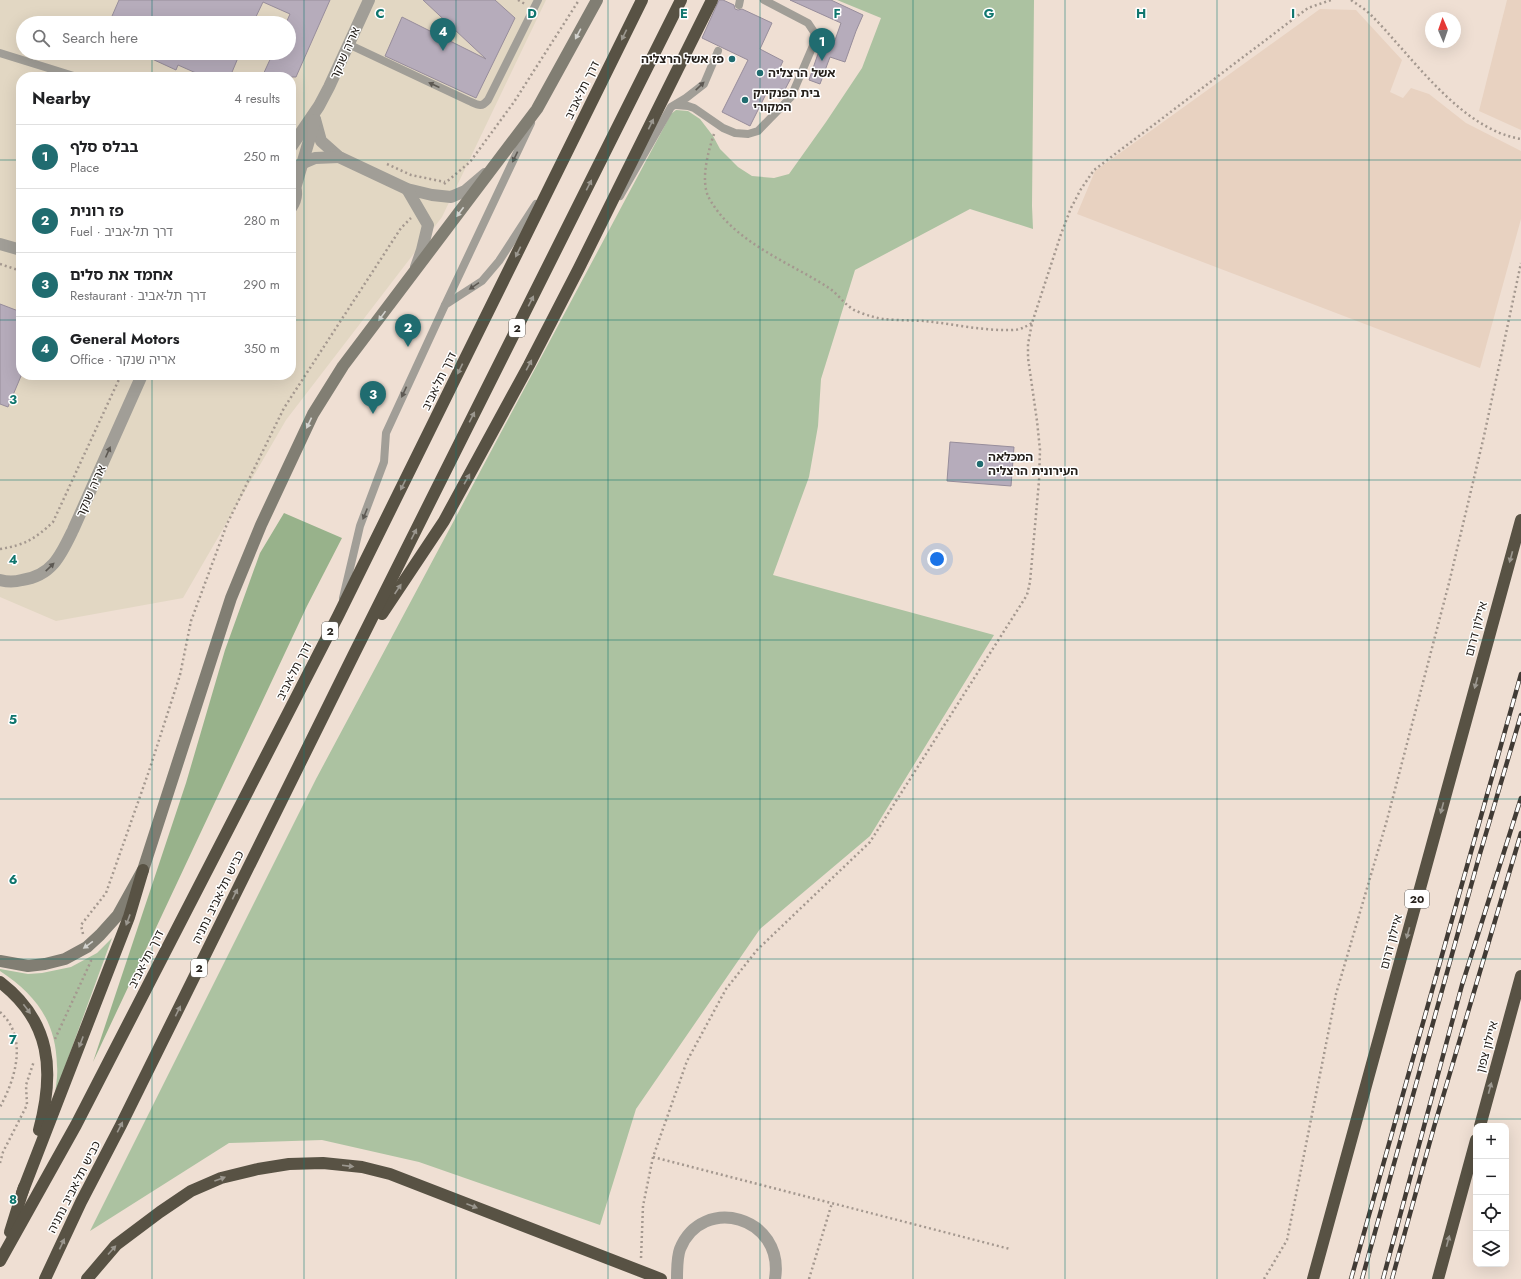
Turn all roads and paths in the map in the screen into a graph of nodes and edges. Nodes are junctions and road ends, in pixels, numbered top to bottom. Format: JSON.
{"nodes":[{"id":1,"x":369,"y":0,"type":"edge"},
{"id":2,"x":538,"y":0,"type":"edge"},
{"id":3,"x":579,"y":0,"type":"edge"},
{"id":4,"x":597,"y":0,"type":"edge"},
{"id":5,"x":642,"y":0,"type":"edge"},
{"id":6,"x":681,"y":0,"type":"edge"},
{"id":7,"x":712,"y":0,"type":"edge"},
{"id":8,"x":764,"y":0,"type":"edge"},
{"id":9,"x":1331,"y":0,"type":"edge"},
{"id":10,"x":1351,"y":0,"type":"edge"},
{"id":11,"x":348,"y":44,"type":"junction"},
{"id":12,"x":718,"y":51,"type":"dead end"},
{"id":13,"x":0,"y":53,"type":"edge"},
{"id":14,"x":16,"y":58,"type":"edge"},
{"id":15,"x":22,"y":60,"type":"edge"},
{"id":16,"x":61,"y":72,"type":"edge"},
{"id":17,"x":676,"y":105,"type":"junction"},
{"id":18,"x":319,"y":106,"type":"junction"},
{"id":19,"x":537,"y":109,"type":"junction"},
{"id":20,"x":315,"y":118,"type":"junction"},
{"id":21,"x":715,"y":131,"type":"dead end"},
{"id":22,"x":1521,"y":139,"type":"edge"},
{"id":23,"x":296,"y":140,"type":"edge"},
{"id":24,"x":338,"y":157,"type":"junction"},
{"id":25,"x":500,"y":160,"type":"junction"},
{"id":26,"x":384,"y":163,"type":"dead end"},
{"id":27,"x":301,"y":164,"type":"junction"},
{"id":28,"x":561,"y":165,"type":"junction"},
{"id":29,"x":296,"y":175,"type":"edge"},
{"id":30,"x":445,"y":182,"type":"junction"},
{"id":31,"x":407,"y":189,"type":"junction"},
{"id":32,"x":296,"y":190,"type":"edge"},
{"id":33,"x":432,"y":195,"type":"junction"},
{"id":34,"x":296,"y":200,"type":"edge"},
{"id":35,"x":419,"y":209,"type":"junction"},
{"id":36,"x":0,"y":244,"type":"edge"},
{"id":37,"x":16,"y":249,"type":"edge"},
{"id":38,"x":1521,"y":262,"type":"edge"},
{"id":39,"x":0,"y":264,"type":"edge"},
{"id":40,"x":579,"y":268,"type":"junction"},
{"id":41,"x":16,"y":269,"type":"edge"},
{"id":42,"x":413,"y":274,"type":"junction"},
{"id":43,"x":445,"y":305,"type":"junction"},
{"id":44,"x":1032,"y":323,"type":"junction"},
{"id":45,"x":119,"y":380,"type":"edge"},
{"id":46,"x":140,"y":380,"type":"edge"},
{"id":47,"x":1521,"y":520,"type":"edge"},
{"id":48,"x":0,"y":549,"type":"edge"},
{"id":49,"x":0,"y":580,"type":"edge"},
{"id":50,"x":338,"y":616,"type":"junction"},
{"id":51,"x":353,"y":656,"type":"junction"},
{"id":52,"x":143,"y":870,"type":"junction"},
{"id":53,"x":87,"y":947,"type":"junction"},
{"id":54,"x":0,"y":962,"type":"edge"},
{"id":55,"x":1521,"y":976,"type":"edge"},
{"id":56,"x":0,"y":982,"type":"edge"},
{"id":57,"x":0,"y":1012,"type":"edge"},
{"id":58,"x":45,"y":1048,"type":"junction"},
{"id":59,"x":0,"y":1106,"type":"edge"},
{"id":60,"x":1481,"y":1123,"type":"edge"},
{"id":61,"x":1473,"y":1151,"type":"edge"},
{"id":62,"x":653,"y":1157,"type":"junction"},
{"id":63,"x":0,"y":1163,"type":"edge"},
{"id":64,"x":22,"y":1193,"type":"junction"},
{"id":65,"x":832,"y":1203,"type":"junction"},
{"id":66,"x":1010,"y":1249,"type":"dead end"},
{"id":67,"x":2,"y":1258,"type":"edge"},
{"id":68,"x":640,"y":1270,"type":"junction"},
{"id":69,"x":45,"y":1279,"type":"edge"},
{"id":70,"x":87,"y":1279,"type":"edge"},
{"id":71,"x":661,"y":1279,"type":"edge"},
{"id":72,"x":677,"y":1279,"type":"edge"},
{"id":73,"x":775,"y":1279,"type":"edge"},
{"id":74,"x":809,"y":1279,"type":"edge"},
{"id":75,"x":1264,"y":1279,"type":"edge"},
{"id":76,"x":1313,"y":1279,"type":"edge"},
{"id":77,"x":1438,"y":1279,"type":"edge"}],
"edges":[{"from":1,"to":11,"type":"street","name":"אריה שנקר"},
{"from":2,"to":11,"type":"lane","one_way":true},
{"from":3,"to":30,"type":"path"},
{"from":4,"to":19,"type":"main road","one_way":true},
{"from":5,"to":28,"type":"highway","name":"דרך תל-אביב","number":"2","one_way":true},
{"from":51,"to":6,"type":"highway","number":"2","one_way":true},
{"from":40,"to":7,"type":"highway","one_way":true},
{"from":8,"to":17,"type":"lane"},
{"from":9,"to":44,"type":"path"},
{"from":10,"to":22,"type":"path"},
{"from":11,"to":18,"type":"street","name":"אריה שנקר"},
{"from":17,"to":12,"type":"lane","one_way":true},
{"from":13,"to":14,"type":"lane"},
{"from":15,"to":16,"type":"lane"},
{"from":17,"to":40,"type":"lane"},
{"from":18,"to":20,"type":"street","name":"אריה שנקר"},
{"from":18,"to":23,"type":"street","name":"אריה שנקר"},
{"from":19,"to":25,"type":"main road"},
{"from":19,"to":43,"type":"lane","one_way":true},
{"from":20,"to":24,"type":"street"},
{"from":20,"to":27,"type":"street","name":"אריה שנקר"},
{"from":21,"to":44,"type":"path"},
{"from":24,"to":27,"type":"street"},
{"from":24,"to":31,"type":"street"},
{"from":25,"to":33,"type":"street"},
{"from":25,"to":42,"type":"main road","one_way":true},
{"from":26,"to":30,"type":"path"},
{"from":27,"to":29,"type":"street","name":"אריה שנקר"},
{"from":28,"to":43,"type":"lane","one_way":true},
{"from":28,"to":50,"type":"highway","name":"דרך תל-אביב","number":"2","one_way":true},
{"from":30,"to":33,"type":"path"},
{"from":31,"to":33,"type":"street"},
{"from":31,"to":35,"type":"street"},
{"from":32,"to":34,"type":"street","name":"אריה שנקר"},
{"from":35,"to":42,"type":"street"},
{"from":35,"to":53,"type":"path"},
{"from":36,"to":37,"type":"street"},
{"from":38,"to":75,"type":"path"},
{"from":39,"to":41,"type":"path"},
{"from":51,"to":40,"type":"highway","one_way":true},
{"from":42,"to":52,"type":"main road","one_way":true},
{"from":43,"to":50,"type":"lane","one_way":true},
{"from":44,"to":62,"type":"path"},
{"from":45,"to":48,"type":"path"},
{"from":49,"to":46,"type":"street","name":"אריה שנקר","one_way":true},
{"from":47,"to":76,"type":"highway","name":"איילון דרום","number":"20","one_way":true},
{"from":50,"to":67,"type":"highway","name":"דרך תל-אביב","number":"2"},
{"from":69,"to":51,"type":"highway","name":"כביש תל-אביב נתניה","number":"2","one_way":true},
{"from":52,"to":53,"type":"main road","one_way":true},
{"from":52,"to":64,"type":"highway","one_way":true},
{"from":53,"to":54,"type":"main road"},
{"from":53,"to":58,"type":"path"},
{"from":60,"to":55,"type":"highway","name":"איילון צפון","one_way":true},
{"from":56,"to":58,"type":"highway","one_way":true},
{"from":57,"to":59,"type":"path"},
{"from":58,"to":63,"type":"path"},
{"from":58,"to":64,"type":"highway"},
{"from":77,"to":61,"type":"highway","one_way":true},
{"from":62,"to":65,"type":"path"},
{"from":62,"to":68,"type":"path"},
{"from":64,"to":67,"type":"highway"},
{"from":65,"to":66,"type":"path"},
{"from":65,"to":74,"type":"path"},
{"from":70,"to":68,"type":"highway","one_way":true},
{"from":68,"to":71,"type":"highway"},
{"from":72,"to":73,"type":"street"}]}
